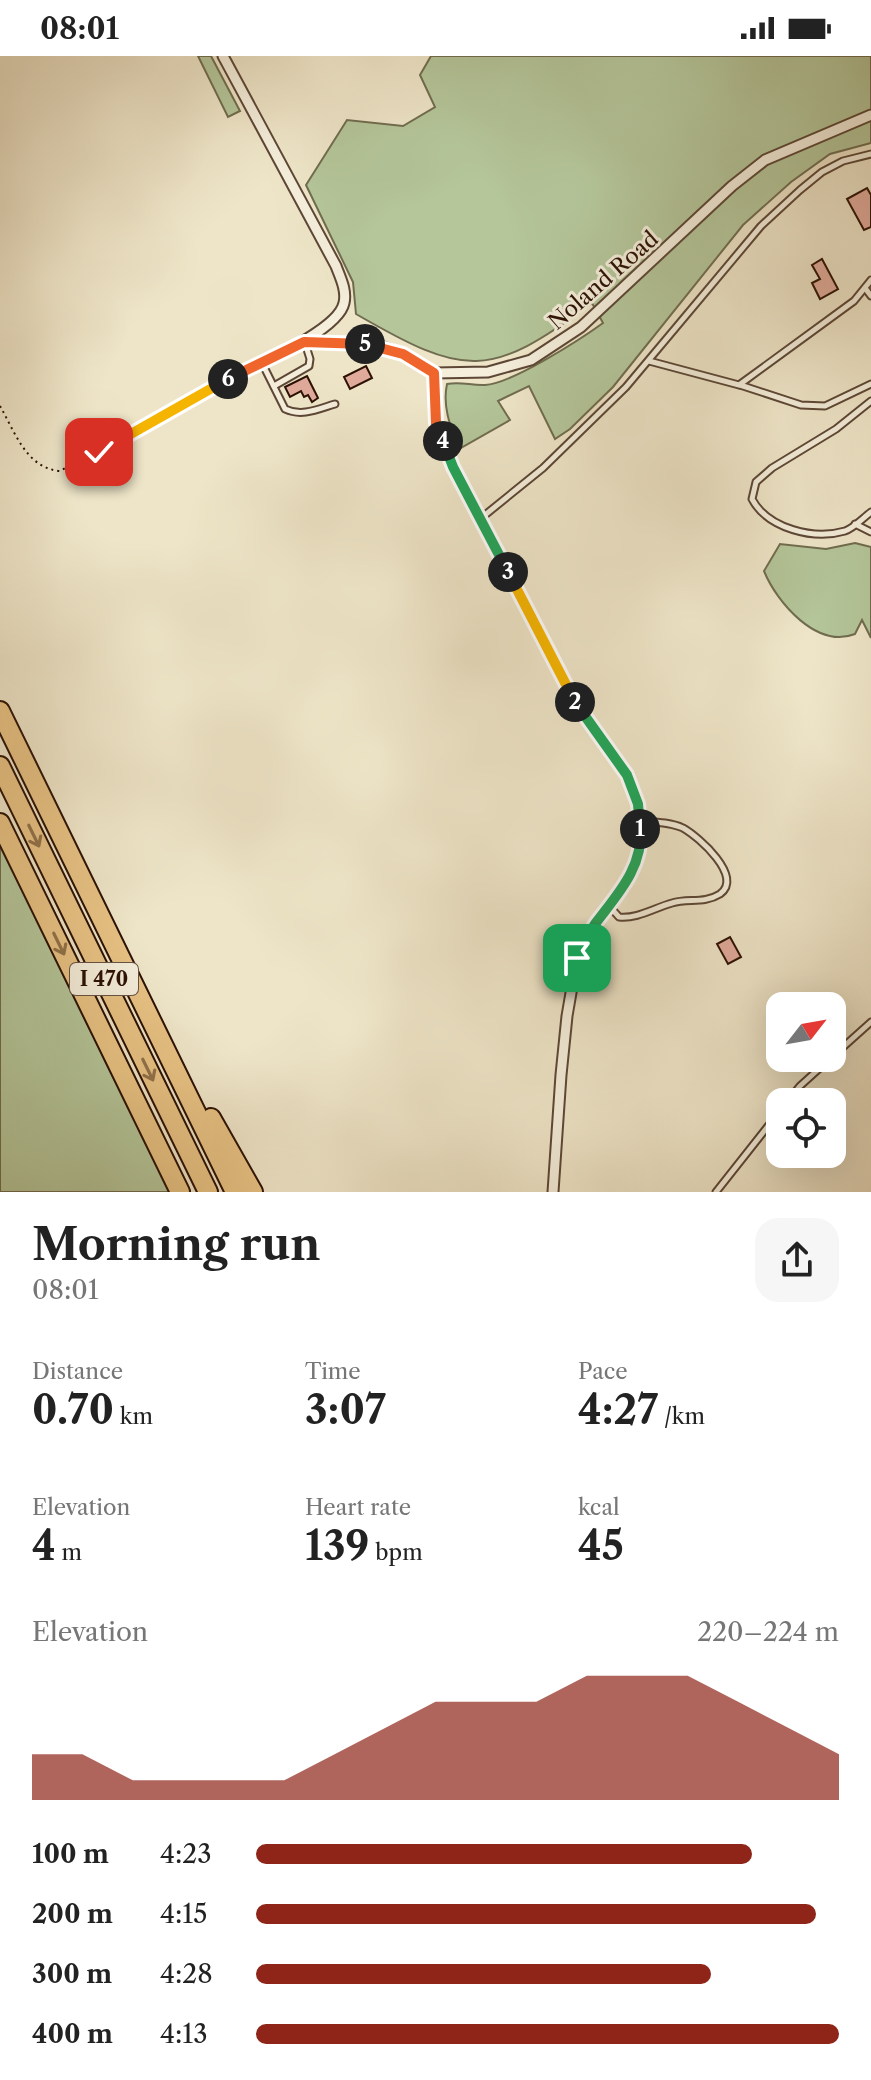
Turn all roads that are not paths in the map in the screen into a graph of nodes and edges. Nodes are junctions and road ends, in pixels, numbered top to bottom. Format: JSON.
{"nodes":[{"id":1,"x":223,"y":56,"type":"edge"},
{"id":2,"x":871,"y":115,"type":"edge"},
{"id":3,"x":871,"y":154,"type":"edge"},
{"id":4,"x":871,"y":280,"type":"edge"},
{"id":5,"x":865,"y":288,"type":"junction"},
{"id":6,"x":871,"y":296,"type":"edge"},
{"id":7,"x":304,"y":342,"type":"junction"},
{"id":8,"x":648,"y":360,"type":"junction"},
{"id":9,"x":262,"y":362,"type":"junction"},
{"id":10,"x":434,"y":373,"type":"junction"},
{"id":11,"x":234,"y":376,"type":"road end"},
{"id":12,"x":871,"y":384,"type":"edge"},
{"id":13,"x":739,"y":385,"type":"junction"},
{"id":14,"x":274,"y":386,"type":"junction"},
{"id":15,"x":871,"y":401,"type":"edge"},
{"id":16,"x":335,"y":404,"type":"dead end"},
{"id":17,"x":871,"y":512,"type":"edge"},
{"id":18,"x":480,"y":519,"type":"junction"},
{"id":19,"x":855,"y":524,"type":"junction"},
{"id":20,"x":871,"y":532,"type":"edge"},
{"id":21,"x":0,"y":711,"type":"edge"},
{"id":22,"x":0,"y":766,"type":"edge"},
{"id":23,"x":639,"y":821,"type":"junction"},
{"id":24,"x":0,"y":823,"type":"edge"},
{"id":25,"x":610,"y":906,"type":"junction"},
{"id":26,"x":129,"y":977,"type":"junction"},
{"id":27,"x":871,"y":1022,"type":"edge"},
{"id":28,"x":846,"y":1044,"type":"edge"},
{"id":29,"x":816,"y":1072,"type":"edge"},
{"id":30,"x":798,"y":1088,"type":"edge"},
{"id":31,"x":766,"y":1129,"type":"edge"},
{"id":32,"x":180,"y":1192,"type":"edge"},
{"id":33,"x":208,"y":1192,"type":"edge"},
{"id":34,"x":235,"y":1192,"type":"edge"},
{"id":35,"x":253,"y":1192,"type":"edge"},
{"id":36,"x":553,"y":1192,"type":"edge"},
{"id":37,"x":716,"y":1192,"type":"edge"}],
"edges":[{"from":1,"to":7,"type":"street"},
{"from":2,"to":10,"type":"street","name":"Noland Road"},
{"from":3,"to":8,"type":"lane"},
{"from":4,"to":5,"type":"lane"},
{"from":5,"to":6,"type":"lane"},
{"from":5,"to":13,"type":"lane"},
{"from":7,"to":9,"type":"street"},
{"from":7,"to":10,"type":"street"},
{"from":7,"to":14,"type":"lane"},
{"from":8,"to":13,"type":"lane"},
{"from":8,"to":18,"type":"lane"},
{"from":9,"to":11,"type":"street"},
{"from":9,"to":14,"type":"lane"},
{"from":10,"to":18,"type":"street"},
{"from":12,"to":13,"type":"lane"},
{"from":14,"to":16,"type":"lane"},
{"from":15,"to":19,"type":"lane"},
{"from":17,"to":19,"type":"lane"},
{"from":18,"to":23,"type":"street"},
{"from":19,"to":20,"type":"lane"},
{"from":21,"to":26,"type":"highway","number":"I 470"},
{"from":22,"to":33,"type":"highway","number":"I 470","one_way":true},
{"from":23,"to":25,"type":"street"},
{"from":23,"to":25,"type":"lane"},
{"from":24,"to":32,"type":"highway","one_way":true},
{"from":25,"to":36,"type":"street"},
{"from":26,"to":34,"type":"highway","number":"I 470"},
{"from":26,"to":35,"type":"highway"},
{"from":27,"to":28,"type":"lane"},
{"from":29,"to":30,"type":"lane"},
{"from":31,"to":37,"type":"lane"}]}
